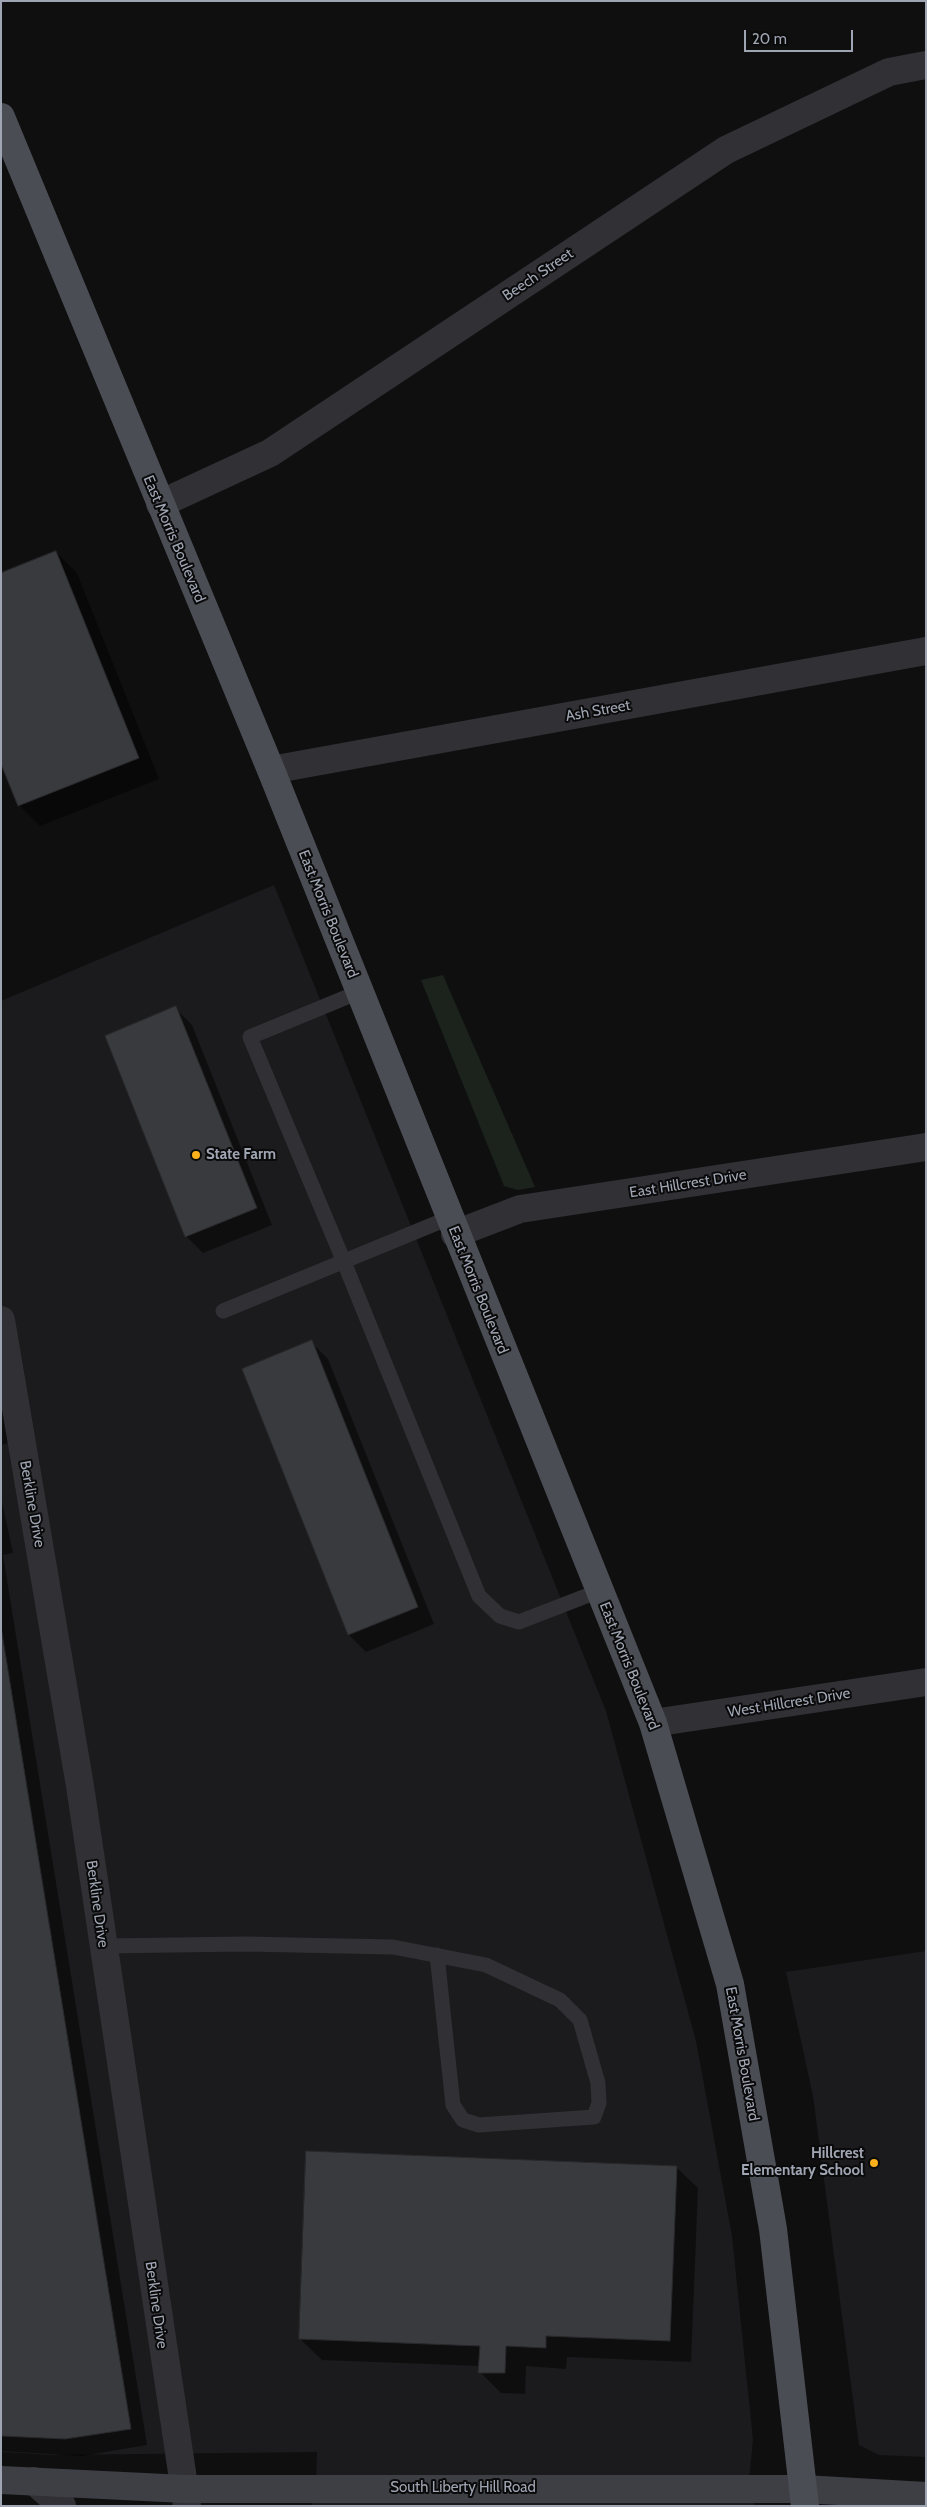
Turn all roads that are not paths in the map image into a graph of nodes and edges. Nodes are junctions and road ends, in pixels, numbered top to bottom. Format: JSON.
{"nodes":[{"id":1,"x":926,"y":65,"type":"edge"},
{"id":2,"x":1,"y":117,"type":"edge"},
{"id":3,"x":160,"y":504,"type":"junction"},
{"id":4,"x":926,"y":651,"type":"edge"},
{"id":5,"x":270,"y":770,"type":"junction"},
{"id":6,"x":359,"y":992,"type":"junction"},
{"id":7,"x":926,"y":1147,"type":"edge"},
{"id":8,"x":452,"y":1226,"type":"junction"},
{"id":9,"x":344,"y":1262,"type":"junction"},
{"id":10,"x":223,"y":1311,"type":"dead end"},
{"id":11,"x":1,"y":1320,"type":"edge"},
{"id":12,"x":599,"y":1591,"type":"junction"},
{"id":13,"x":926,"y":1682,"type":"edge"},
{"id":14,"x":653,"y":1723,"type":"junction"},
{"id":15,"x":103,"y":1946,"type":"junction"},
{"id":16,"x":437,"y":1955,"type":"junction"},
{"id":17,"x":1,"y":2480,"type":"edge"},
{"id":18,"x":34,"y":2481,"type":"junction"},
{"id":19,"x":316,"y":2488,"type":"junction"},
{"id":20,"x":926,"y":2496,"type":"edge"},
{"id":21,"x":186,"y":2497,"type":"edge"},
{"id":22,"x":804,"y":2497,"type":"edge"},
{"id":23,"x":62,"y":2506,"type":"edge"},
{"id":24,"x":291,"y":2506,"type":"edge"}],
"edges":[{"from":1,"to":3,"type":"street","name":"Beech Street"},
{"from":2,"to":3,"type":"main road","name":"East Morris Boulevard"},
{"from":3,"to":5,"type":"main road","name":"East Morris Boulevard"},
{"from":4,"to":5,"type":"street","name":"Ash Street"},
{"from":5,"to":6,"type":"main road","name":"East Morris Boulevard"},
{"from":6,"to":8,"type":"main road","name":"East Morris Boulevard"},
{"from":6,"to":9,"type":"lane"},
{"from":7,"to":8,"type":"street","name":"East Hillcrest Drive"},
{"from":8,"to":9,"type":"lane"},
{"from":8,"to":12,"type":"main road","name":"East Morris Boulevard"},
{"from":9,"to":10,"type":"lane"},
{"from":9,"to":12,"type":"lane"},
{"from":11,"to":15,"type":"street","name":"Berkline Drive"},
{"from":12,"to":14,"type":"main road","name":"East Morris Boulevard"},
{"from":13,"to":14,"type":"street","name":"West Hillcrest Drive"},
{"from":14,"to":22,"type":"main road","name":"East Morris Boulevard"},
{"from":15,"to":16,"type":"lane"},
{"from":15,"to":21,"type":"street","name":"Berkline Drive"},
{"from":16,"to":16,"type":"lane"},
{"from":17,"to":18,"type":"main road","name":"South Liberty Hill Road"},
{"from":18,"to":21,"type":"main road","name":"South Liberty Hill Road"},
{"from":18,"to":23,"type":"street"},
{"from":19,"to":21,"type":"main road","name":"South Liberty Hill Road"},
{"from":19,"to":22,"type":"main road","name":"South Liberty Hill Road"},
{"from":19,"to":24,"type":"main road"},
{"from":20,"to":22,"type":"main road","name":"South Liberty Hill Road"}]}
